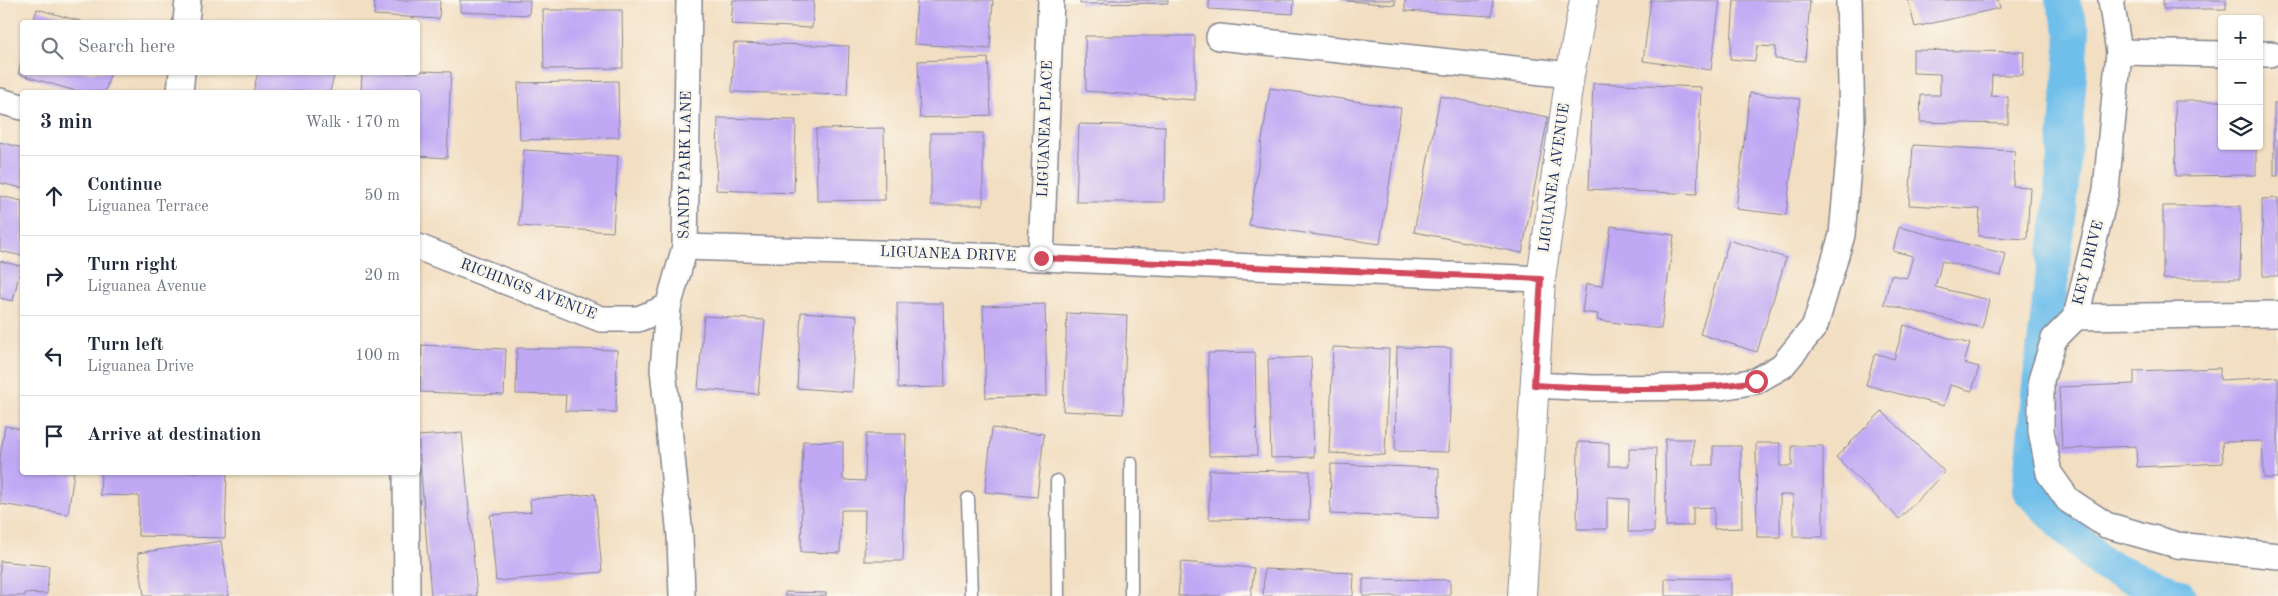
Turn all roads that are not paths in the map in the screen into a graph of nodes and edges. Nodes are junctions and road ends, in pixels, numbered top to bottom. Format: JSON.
{"nodes":[{"id":1,"x":188,"y":0,"type":"edge"},
{"id":2,"x":689,"y":0,"type":"edge"},
{"id":3,"x":1051,"y":0,"type":"edge"},
{"id":4,"x":1584,"y":0,"type":"edge"},
{"id":5,"x":1848,"y":0,"type":"edge"},
{"id":6,"x":2111,"y":0,"type":"edge"},
{"id":7,"x":186,"y":20,"type":"edge"},
{"id":8,"x":1220,"y":37,"type":"dead end"},
{"id":9,"x":2119,"y":52,"type":"junction"},
{"id":10,"x":2218,"y":54,"type":"edge"},
{"id":11,"x":182,"y":75,"type":"edge"},
{"id":12,"x":1570,"y":75,"type":"junction"},
{"id":13,"x":180,"y":90,"type":"edge"},
{"id":14,"x":0,"y":101,"type":"edge"},
{"id":15,"x":20,"y":106,"type":"edge"},
{"id":16,"x":685,"y":247,"type":"junction"},
{"id":17,"x":420,"y":248,"type":"edge"},
{"id":18,"x":1041,"y":258,"type":"junction"},
{"id":19,"x":1541,"y":279,"type":"junction"},
{"id":20,"x":668,"y":307,"type":"junction"},
{"id":21,"x":2278,"y":314,"type":"edge"},
{"id":22,"x":2076,"y":317,"type":"junction"},
{"id":23,"x":1534,"y":385,"type":"junction"},
{"id":24,"x":1132,"y":463,"type":"dead end"},
{"id":25,"x":406,"y":475,"type":"edge"},
{"id":26,"x":1057,"y":481,"type":"dead end"},
{"id":27,"x":968,"y":499,"type":"dead end"},
{"id":28,"x":2278,"y":556,"type":"edge"},
{"id":29,"x":407,"y":596,"type":"edge"},
{"id":30,"x":682,"y":596,"type":"edge"},
{"id":31,"x":971,"y":596,"type":"edge"},
{"id":32,"x":1058,"y":596,"type":"edge"},
{"id":33,"x":1131,"y":596,"type":"edge"},
{"id":34,"x":1522,"y":596,"type":"edge"}],
"edges":[{"from":1,"to":7,"type":"street"},
{"from":2,"to":16,"type":"street","name":"SANDY PARK LANE"},
{"from":3,"to":18,"type":"street","name":"LIGUANEA PLACE"},
{"from":4,"to":12,"type":"main road","name":"LIGUANEA AVENUE"},
{"from":5,"to":23,"type":"street"},
{"from":6,"to":9,"type":"street","name":"KEY DRIVE"},
{"from":8,"to":12,"type":"street"},
{"from":9,"to":10,"type":"street"},
{"from":9,"to":22,"type":"street","name":"KEY DRIVE"},
{"from":11,"to":13,"type":"street"},
{"from":12,"to":19,"type":"main road","name":"LIGUANEA AVENUE"},
{"from":14,"to":15,"type":"street"},
{"from":16,"to":18,"type":"street","name":"LIGUANEA DRIVE"},
{"from":16,"to":20,"type":"street","name":"SANDY PARK LANE"},
{"from":17,"to":20,"type":"street","name":"RICHINGS AVENUE"},
{"from":18,"to":19,"type":"street","name":"LIGUANEA DRIVE"},
{"from":19,"to":23,"type":"main road","name":"LIGUANEA AVENUE"},
{"from":20,"to":30,"type":"street","name":"SANDY PARK LANE"},
{"from":21,"to":22,"type":"street"},
{"from":22,"to":28,"type":"street","name":"KEY DRIVE"},
{"from":23,"to":34,"type":"main road","name":"LIGUANEA AVENUE"},
{"from":24,"to":33,"type":"lane"},
{"from":25,"to":29,"type":"street"},
{"from":26,"to":32,"type":"lane"},
{"from":27,"to":31,"type":"lane"}]}
